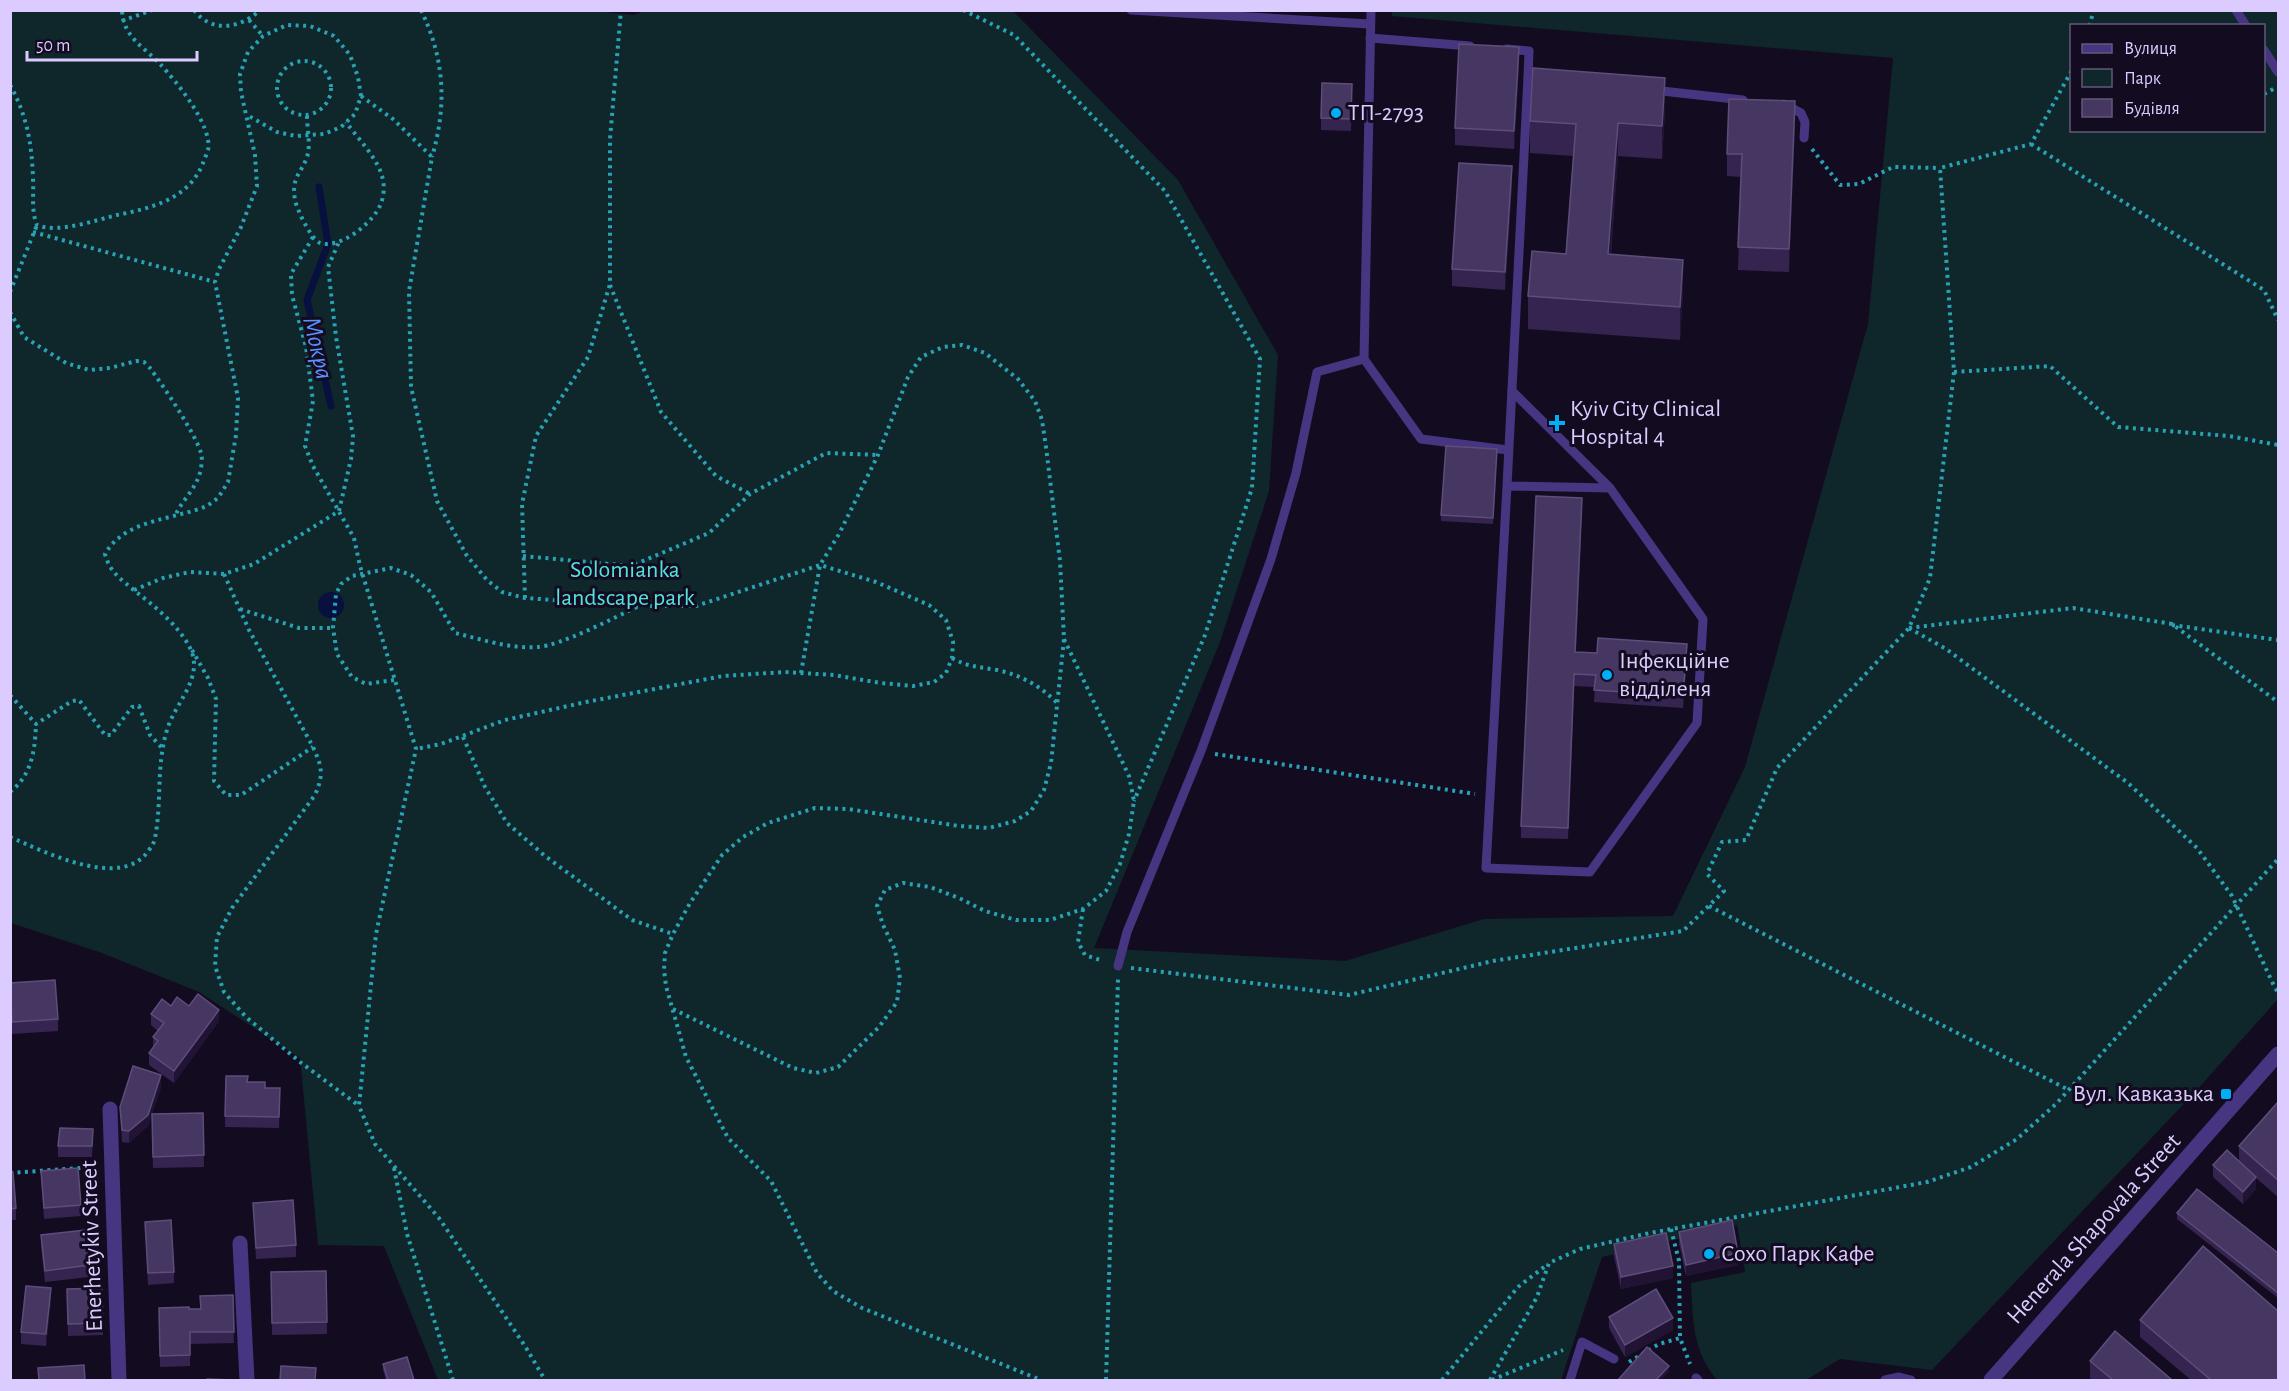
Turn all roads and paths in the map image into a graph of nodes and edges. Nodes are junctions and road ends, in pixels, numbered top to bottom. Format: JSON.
{"nodes":[{"id":1,"x":122,"y":10,"type":"edge"},
{"id":2,"x":152,"y":10,"type":"edge"},
{"id":3,"x":194,"y":10,"type":"edge"},
{"id":4,"x":260,"y":10,"type":"edge"},
{"id":5,"x":421,"y":10,"type":"edge"},
{"id":6,"x":621,"y":10,"type":"edge"},
{"id":7,"x":963,"y":10,"type":"edge"},
{"id":8,"x":1131,"y":10,"type":"edge"},
{"id":9,"x":1371,"y":10,"type":"edge"},
{"id":10,"x":2236,"y":10,"type":"edge"},
{"id":11,"x":1186,"y":12,"type":"edge"},
{"id":12,"x":249,"y":20,"type":"junction"},
{"id":13,"x":122,"y":21,"type":"junction"},
{"id":14,"x":1370,"y":24,"type":"junction"},
{"id":15,"x":2245,"y":24,"type":"edge"},
{"id":16,"x":263,"y":36,"type":"junction"},
{"id":17,"x":1370,"y":38,"type":"junction"},
{"id":18,"x":1484,"y":47,"type":"edge"},
{"id":19,"x":1495,"y":48,"type":"edge"},
{"id":20,"x":2265,"y":52,"type":"edge"},
{"id":21,"x":2278,"y":72,"type":"edge"},
{"id":22,"x":2070,"y":75,"type":"edge"},
{"id":23,"x":1528,"y":77,"type":"junction"},
{"id":24,"x":1539,"y":78,"type":"edge"},
{"id":25,"x":10,"y":85,"type":"edge"},
{"id":26,"x":1644,"y":89,"type":"edge"},
{"id":27,"x":361,"y":96,"type":"junction"},
{"id":28,"x":1749,"y":101,"type":"edge"},
{"id":29,"x":1772,"y":103,"type":"edge"},
{"id":30,"x":247,"y":115,"type":"junction"},
{"id":31,"x":307,"y":116,"type":"junction"},
{"id":32,"x":346,"y":122,"type":"junction"},
{"id":33,"x":308,"y":136,"type":"junction"},
{"id":34,"x":1804,"y":138,"type":"joint"},
{"id":35,"x":2031,"y":144,"type":"junction"},
{"id":36,"x":432,"y":157,"type":"junction"},
{"id":37,"x":1940,"y":168,"type":"junction"},
{"id":38,"x":37,"y":225,"type":"junction"},
{"id":39,"x":33,"y":232,"type":"junction"},
{"id":40,"x":313,"y":237,"type":"junction"},
{"id":41,"x":339,"y":242,"type":"junction"},
{"id":42,"x":215,"y":282,"type":"junction"},
{"id":43,"x":610,"y":284,"type":"junction"},
{"id":44,"x":10,"y":292,"type":"edge"},
{"id":45,"x":10,"y":312,"type":"edge"},
{"id":46,"x":2278,"y":320,"type":"edge"},
{"id":47,"x":1364,"y":359,"type":"junction"},
{"id":48,"x":1954,"y":372,"type":"junction"},
{"id":49,"x":1512,"y":391,"type":"junction"},
{"id":50,"x":2278,"y":445,"type":"edge"},
{"id":51,"x":1508,"y":450,"type":"junction"},
{"id":52,"x":878,"y":455,"type":"junction"},
{"id":53,"x":1507,"y":486,"type":"junction"},
{"id":54,"x":1610,"y":488,"type":"junction"},
{"id":55,"x":750,"y":494,"type":"junction"},
{"id":56,"x":339,"y":511,"type":"junction"},
{"id":57,"x":175,"y":516,"type":"junction"},
{"id":58,"x":524,"y":556,"type":"junction"},
{"id":59,"x":820,"y":565,"type":"junction"},
{"id":60,"x":363,"y":573,"type":"junction"},
{"id":61,"x":224,"y":574,"type":"junction"},
{"id":62,"x":134,"y":590,"type":"junction"},
{"id":63,"x":525,"y":598,"type":"junction"},
{"id":64,"x":640,"y":606,"type":"junction"},
{"id":65,"x":239,"y":609,"type":"junction"},
{"id":66,"x":2172,"y":624,"type":"junction"},
{"id":67,"x":333,"y":628,"type":"junction"},
{"id":68,"x":1909,"y":628,"type":"junction"},
{"id":69,"x":1064,"y":639,"type":"junction"},
{"id":70,"x":2278,"y":639,"type":"edge"},
{"id":71,"x":190,"y":647,"type":"junction"},
{"id":72,"x":952,"y":658,"type":"junction"},
{"id":73,"x":801,"y":673,"type":"junction"},
{"id":74,"x":394,"y":680,"type":"junction"},
{"id":75,"x":10,"y":695,"type":"edge"},
{"id":76,"x":2278,"y":702,"type":"edge"},
{"id":77,"x":1058,"y":704,"type":"junction"},
{"id":78,"x":36,"y":724,"type":"junction"},
{"id":79,"x":463,"y":736,"type":"junction"},
{"id":80,"x":313,"y":747,"type":"junction"},
{"id":81,"x":416,"y":749,"type":"junction"},
{"id":82,"x":164,"y":750,"type":"junction"},
{"id":83,"x":1201,"y":751,"type":"junction"},
{"id":84,"x":10,"y":792,"type":"edge"},
{"id":85,"x":1490,"y":797,"type":"junction"},
{"id":86,"x":1134,"y":801,"type":"junction"},
{"id":87,"x":10,"y":837,"type":"edge"},
{"id":88,"x":2278,"y":860,"type":"edge"},
{"id":89,"x":2236,"y":905,"type":"junction"},
{"id":90,"x":1709,"y":906,"type":"junction"},
{"id":91,"x":1083,"y":909,"type":"junction"},
{"id":92,"x":673,"y":934,"type":"junction"},
{"id":93,"x":1118,"y":966,"type":"junction"},
{"id":94,"x":2278,"y":992,"type":"edge"},
{"id":95,"x":672,"y":1009,"type":"junction"},
{"id":96,"x":2276,"y":1063,"type":"edge"},
{"id":97,"x":2068,"y":1090,"type":"junction"},
{"id":98,"x":359,"y":1106,"type":"junction"},
{"id":99,"x":110,"y":1109,"type":"dead end"},
{"id":100,"x":111,"y":1167,"type":"junction"},
{"id":101,"x":394,"y":1167,"type":"junction"},
{"id":102,"x":10,"y":1173,"type":"edge"},
{"id":103,"x":1671,"y":1229,"type":"junction"},
{"id":104,"x":240,"y":1244,"type":"dead end"},
{"id":105,"x":1549,"y":1263,"type":"junction"},
{"id":106,"x":1680,"y":1338,"type":"junction"},
{"id":107,"x":1582,"y":1342,"type":"junction"},
{"id":108,"x":1614,"y":1359,"type":"joint"},
{"id":109,"x":1697,"y":1379,"type":"edge"},
{"id":110,"x":119,"y":1380,"type":"edge"},
{"id":111,"x":247,"y":1380,"type":"edge"},
{"id":112,"x":453,"y":1380,"type":"edge"},
{"id":113,"x":545,"y":1380,"type":"edge"},
{"id":114,"x":1041,"y":1380,"type":"edge"},
{"id":115,"x":1106,"y":1380,"type":"edge"},
{"id":116,"x":1442,"y":1380,"type":"edge"},
{"id":117,"x":1491,"y":1380,"type":"edge"},
{"id":118,"x":1570,"y":1380,"type":"edge"},
{"id":119,"x":1885,"y":1380,"type":"edge"},
{"id":120,"x":1911,"y":1380,"type":"edge"},
{"id":121,"x":1991,"y":1380,"type":"edge"}],
"edges":[{"from":1,"to":13,"type":"path"},
{"from":2,"to":13,"type":"path"},
{"from":3,"to":12,"type":"path"},
{"from":4,"to":12,"type":"path"},
{"from":5,"to":36,"type":"path"},
{"from":6,"to":43,"type":"path"},
{"from":7,"to":86,"type":"path"},
{"from":8,"to":11,"type":"lane"},
{"from":9,"to":14,"type":"lane"},
{"from":10,"to":15,"type":"lane"},
{"from":11,"to":14,"type":"lane"},
{"from":12,"to":16,"type":"path"},
{"from":13,"to":38,"type":"path"},
{"from":14,"to":17,"type":"lane"},
{"from":16,"to":27,"type":"path"},
{"from":16,"to":30,"type":"path"},
{"from":17,"to":18,"type":"lane"},
{"from":17,"to":47,"type":"lane"},
{"from":19,"to":23,"type":"lane"},
{"from":20,"to":21,"type":"lane"},
{"from":22,"to":35,"type":"path"},
{"from":23,"to":24,"type":"lane"},
{"from":23,"to":49,"type":"lane"},
{"from":25,"to":38,"type":"path"},
{"from":26,"to":28,"type":"lane"},
{"from":27,"to":32,"type":"path"},
{"from":27,"to":36,"type":"path"},
{"from":29,"to":34,"type":"lane"},
{"from":30,"to":33,"type":"path"},
{"from":30,"to":42,"type":"path"},
{"from":31,"to":31,"type":"path"},
{"from":31,"to":33,"type":"path"},
{"from":32,"to":33,"type":"path"},
{"from":32,"to":41,"type":"path"},
{"from":33,"to":40,"type":"path"},
{"from":34,"to":37,"type":"path"},
{"from":35,"to":37,"type":"path"},
{"from":35,"to":46,"type":"path"},
{"from":36,"to":63,"type":"path"},
{"from":37,"to":48,"type":"path"},
{"from":38,"to":39,"type":"path"},
{"from":39,"to":42,"type":"path"},
{"from":39,"to":44,"type":"path"},
{"from":40,"to":41,"type":"path"},
{"from":40,"to":56,"type":"path"},
{"from":41,"to":56,"type":"path"},
{"from":42,"to":57,"type":"path"},
{"from":43,"to":55,"type":"path"},
{"from":43,"to":58,"type":"path"},
{"from":45,"to":57,"type":"path"},
{"from":47,"to":51,"type":"lane"},
{"from":47,"to":83,"type":"lane"},
{"from":48,"to":50,"type":"path"},
{"from":48,"to":68,"type":"path"},
{"from":49,"to":51,"type":"lane"},
{"from":49,"to":54,"type":"lane"},
{"from":51,"to":53,"type":"lane"},
{"from":52,"to":55,"type":"path"},
{"from":52,"to":59,"type":"path"},
{"from":52,"to":69,"type":"path"},
{"from":53,"to":54,"type":"lane"},
{"from":53,"to":85,"type":"lane"},
{"from":54,"to":85,"type":"lane"},
{"from":55,"to":58,"type":"path"},
{"from":56,"to":60,"type":"path"},
{"from":56,"to":61,"type":"path"},
{"from":57,"to":62,"type":"path"},
{"from":58,"to":63,"type":"path"},
{"from":59,"to":64,"type":"path"},
{"from":59,"to":72,"type":"path"},
{"from":59,"to":73,"type":"path"},
{"from":60,"to":64,"type":"path"},
{"from":60,"to":67,"type":"path"},
{"from":60,"to":74,"type":"path"},
{"from":61,"to":62,"type":"path"},
{"from":61,"to":65,"type":"path"},
{"from":62,"to":71,"type":"path"},
{"from":63,"to":64,"type":"path"},
{"from":65,"to":67,"type":"path"},
{"from":65,"to":80,"type":"path"},
{"from":66,"to":68,"type":"path"},
{"from":66,"to":70,"type":"path"},
{"from":66,"to":76,"type":"path"},
{"from":67,"to":74,"type":"path"},
{"from":68,"to":89,"type":"path"},
{"from":68,"to":90,"type":"path"},
{"from":69,"to":77,"type":"path"},
{"from":69,"to":86,"type":"path"},
{"from":71,"to":80,"type":"path"},
{"from":71,"to":82,"type":"path"},
{"from":72,"to":73,"type":"path"},
{"from":72,"to":77,"type":"path"},
{"from":73,"to":79,"type":"path"},
{"from":74,"to":81,"type":"path"},
{"from":75,"to":78,"type":"path"},
{"from":77,"to":92,"type":"path"},
{"from":78,"to":82,"type":"path"},
{"from":78,"to":84,"type":"path"},
{"from":79,"to":81,"type":"path"},
{"from":79,"to":92,"type":"path"},
{"from":80,"to":98,"type":"path"},
{"from":81,"to":98,"type":"path"},
{"from":82,"to":87,"type":"path"},
{"from":83,"to":85,"type":"path"},
{"from":83,"to":93,"type":"lane"},
{"from":86,"to":91,"type":"path"},
{"from":88,"to":89,"type":"path"},
{"from":89,"to":94,"type":"path"},
{"from":89,"to":97,"type":"path"},
{"from":90,"to":93,"type":"path"},
{"from":90,"to":97,"type":"path"},
{"from":91,"to":93,"type":"path"},
{"from":91,"to":95,"type":"path"},
{"from":92,"to":95,"type":"path"},
{"from":93,"to":115,"type":"path"},
{"from":95,"to":114,"type":"path"},
{"from":96,"to":121,"type":"street","name":"Henerala Shapovala Street"},
{"from":97,"to":103,"type":"path"},
{"from":98,"to":101,"type":"path"},
{"from":99,"to":100,"type":"street","name":"Enerhetykiv Street"},
{"from":100,"to":102,"type":"path"},
{"from":100,"to":110,"type":"street","name":"Enerhetykiv Street"},
{"from":101,"to":112,"type":"path"},
{"from":101,"to":113,"type":"path"},
{"from":103,"to":105,"type":"path"},
{"from":103,"to":106,"type":"path"},
{"from":104,"to":111,"type":"street"},
{"from":105,"to":116,"type":"path"},
{"from":105,"to":117,"type":"path"},
{"from":106,"to":108,"type":"path"},
{"from":106,"to":109,"type":"path"},
{"from":107,"to":108,"type":"lane"},
{"from":107,"to":117,"type":"path"},
{"from":107,"to":118,"type":"lane"},
{"from":119,"to":120,"type":"lane"}]}
